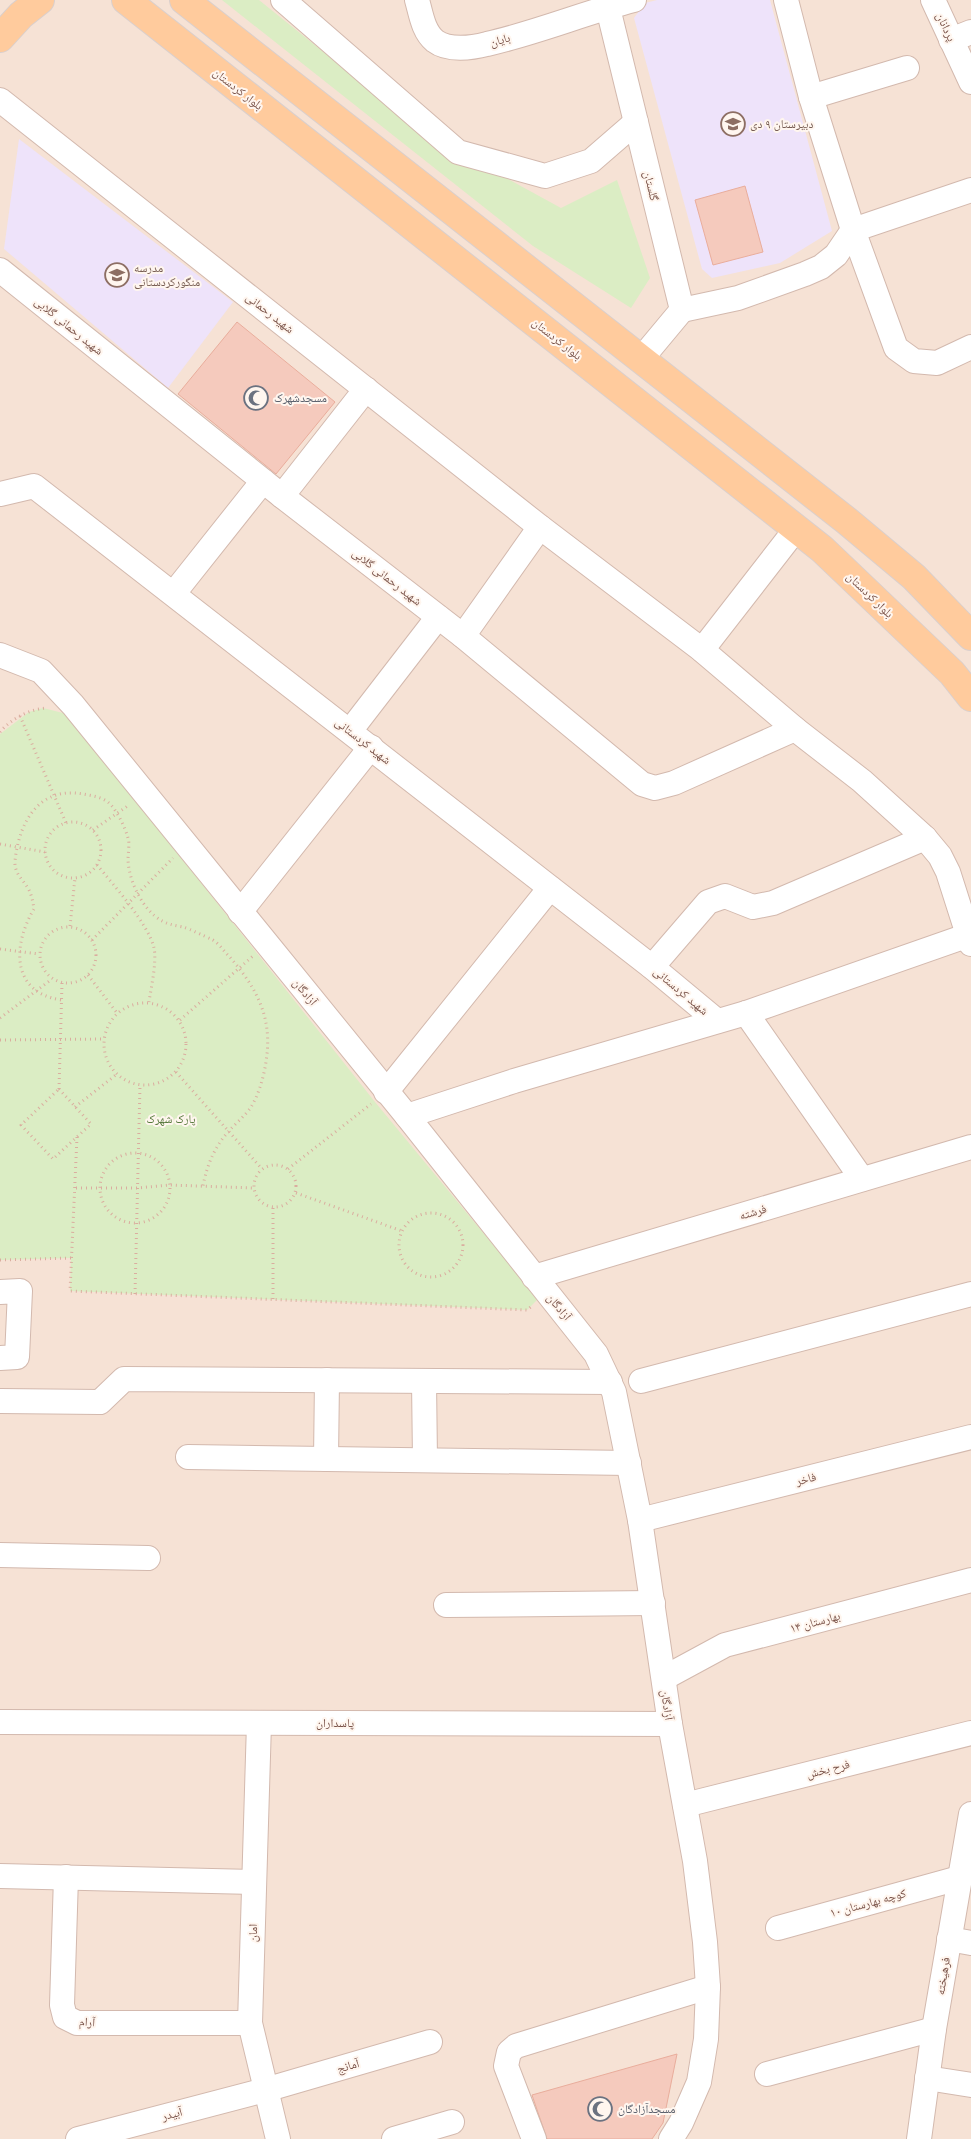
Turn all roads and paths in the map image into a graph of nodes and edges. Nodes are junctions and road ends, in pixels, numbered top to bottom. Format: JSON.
{"nodes":[{"id":1,"x":8,"y":0,"type":"edge"},
{"id":2,"x":40,"y":0,"type":"edge"},
{"id":3,"x":126,"y":0,"type":"edge"},
{"id":4,"x":184,"y":0,"type":"edge"},
{"id":5,"x":283,"y":0,"type":"edge"},
{"id":6,"x":417,"y":0,"type":"edge"},
{"id":7,"x":634,"y":0,"type":"edge"},
{"id":8,"x":786,"y":0,"type":"edge"},
{"id":9,"x":933,"y":0,"type":"edge"},
{"id":10,"x":606,"y":3,"type":"edge"},
{"id":11,"x":0,"y":29,"type":"edge"},
{"id":12,"x":961,"y":36,"type":"edge"},
{"id":13,"x":0,"y":38,"type":"edge"},
{"id":14,"x":907,"y":68,"type":"dead end"},
{"id":15,"x":971,"y":82,"type":"edge"},
{"id":16,"x":811,"y":96,"type":"junction"},
{"id":17,"x":0,"y":100,"type":"edge"},
{"id":18,"x":636,"y":122,"type":"junction"},
{"id":19,"x":971,"y":190,"type":"edge"},
{"id":20,"x":853,"y":230,"type":"junction"},
{"id":21,"x":0,"y":270,"type":"edge"},
{"id":22,"x":682,"y":310,"type":"junction"},
{"id":23,"x":971,"y":347,"type":"edge"},
{"id":24,"x":642,"y":358,"type":"junction"},
{"id":25,"x":675,"y":385,"type":"junction"},
{"id":26,"x":366,"y":389,"type":"junction"},
{"id":27,"x":653,"y":414,"type":"junction"},
{"id":28,"x":263,"y":480,"type":"junction"},
{"id":29,"x":0,"y":494,"type":"edge"},
{"id":30,"x":282,"y":496,"type":"junction"},
{"id":31,"x":847,"y":520,"type":"junction"},
{"id":32,"x":540,"y":527,"type":"junction"},
{"id":33,"x":796,"y":529,"type":"junction"},
{"id":34,"x":822,"y":549,"type":"junction"},
{"id":35,"x":174,"y":593,"type":"junction"},
{"id":36,"x":438,"y":617,"type":"junction"},
{"id":37,"x":463,"y":636,"type":"junction"},
{"id":38,"x":971,"y":636,"type":"edge"},
{"id":39,"x":702,"y":650,"type":"junction"},
{"id":40,"x":0,"y":655,"type":"edge"},
{"id":41,"x":971,"y":697,"type":"edge"},
{"id":42,"x":20,"y":716,"type":"dead end"},
{"id":43,"x":795,"y":729,"type":"junction"},
{"id":44,"x":350,"y":731,"type":"junction"},
{"id":45,"x":371,"y":747,"type":"junction"},
{"id":46,"x":145,"y":794,"type":"junction"},
{"id":47,"x":54,"y":795,"type":"junction"},
{"id":48,"x":117,"y":813,"type":"junction"},
{"id":49,"x":66,"y":823,"type":"junction"},
{"id":50,"x":93,"y":830,"type":"junction"},
{"id":51,"x":925,"y":838,"type":"junction"},
{"id":52,"x":0,"y":844,"type":"edge"},
{"id":53,"x":187,"y":846,"type":"junction"},
{"id":54,"x":18,"y":847,"type":"junction"},
{"id":55,"x":45,"y":852,"type":"junction"},
{"id":56,"x":97,"y":865,"type":"junction"},
{"id":57,"x":75,"y":878,"type":"junction"},
{"id":58,"x":550,"y":888,"type":"junction"},
{"id":59,"x":138,"y":894,"type":"junction"},
{"id":60,"x":128,"y":904,"type":"junction"},
{"id":61,"x":240,"y":912,"type":"junction"},
{"id":62,"x":70,"y":926,"type":"junction"},
{"id":63,"x":92,"y":940,"type":"junction"},
{"id":64,"x":970,"y":940,"type":"edge"},
{"id":65,"x":0,"y":949,"type":"edge"},
{"id":66,"x":19,"y":951,"type":"junction"},
{"id":67,"x":257,"y":952,"type":"dead end"},
{"id":68,"x":39,"y":954,"type":"junction"},
{"id":69,"x":652,"y":967,"type":"junction"},
{"id":70,"x":240,"y":968,"type":"junction"},
{"id":71,"x":88,"y":974,"type":"junction"},
{"id":72,"x":52,"y":979,"type":"junction"},
{"id":73,"x":62,"y":982,"type":"junction"},
{"id":74,"x":61,"y":1000,"type":"junction"},
{"id":75,"x":149,"y":1002,"type":"junction"},
{"id":76,"x":746,"y":1012,"type":"junction"},
{"id":77,"x":117,"y":1013,"type":"junction"},
{"id":78,"x":0,"y":1018,"type":"edge"},
{"id":79,"x":180,"y":1020,"type":"junction"},
{"id":80,"x":717,"y":1021,"type":"junction"},
{"id":81,"x":104,"y":1039,"type":"junction"},
{"id":82,"x":0,"y":1040,"type":"edge"},
{"id":83,"x":176,"y":1072,"type":"junction"},
{"id":84,"x":117,"y":1074,"type":"junction"},
{"id":85,"x":140,"y":1085,"type":"junction"},
{"id":86,"x":59,"y":1089,"type":"junction"},
{"id":87,"x":386,"y":1092,"type":"junction"},
{"id":88,"x":75,"y":1107,"type":"junction"},
{"id":89,"x":407,"y":1116,"type":"junction"},
{"id":90,"x":228,"y":1132,"type":"junction"},
{"id":91,"x":77,"y":1137,"type":"junction"},
{"id":92,"x":971,"y":1147,"type":"edge"},
{"id":93,"x":140,"y":1153,"type":"junction"},
{"id":94,"x":288,"y":1168,"type":"junction"},
{"id":95,"x":262,"y":1169,"type":"junction"},
{"id":96,"x":862,"y":1180,"type":"junction"},
{"id":97,"x":170,"y":1185,"type":"junction"},
{"id":98,"x":203,"y":1186,"type":"junction"},
{"id":99,"x":76,"y":1188,"type":"junction"},
{"id":100,"x":137,"y":1188,"type":"junction"},
{"id":101,"x":254,"y":1188,"type":"junction"},
{"id":102,"x":100,"y":1189,"type":"junction"},
{"id":103,"x":296,"y":1193,"type":"junction"},
{"id":104,"x":273,"y":1208,"type":"junction"},
{"id":105,"x":137,"y":1223,"type":"junction"},
{"id":106,"x":402,"y":1230,"type":"junction"},
{"id":107,"x":72,"y":1258,"type":"junction"},
{"id":108,"x":0,"y":1260,"type":"edge"},
{"id":109,"x":536,"y":1288,"type":"junction"},
{"id":110,"x":0,"y":1292,"type":"edge"},
{"id":111,"x":135,"y":1294,"type":"junction"},
{"id":112,"x":971,"y":1294,"type":"edge"},
{"id":113,"x":273,"y":1300,"type":"junction"},
{"id":114,"x":0,"y":1358,"type":"edge"},
{"id":115,"x":327,"y":1380,"type":"junction"},
{"id":116,"x":424,"y":1381,"type":"junction"},
{"id":117,"x":641,"y":1381,"type":"dead end"},
{"id":118,"x":610,"y":1382,"type":"junction"},
{"id":119,"x":0,"y":1401,"type":"edge"},
{"id":120,"x":971,"y":1437,"type":"edge"},
{"id":121,"x":188,"y":1457,"type":"dead end"},
{"id":122,"x":326,"y":1458,"type":"junction"},
{"id":123,"x":425,"y":1460,"type":"junction"},
{"id":124,"x":629,"y":1463,"type":"junction"},
{"id":125,"x":640,"y":1520,"type":"junction"},
{"id":126,"x":0,"y":1555,"type":"edge"},
{"id":127,"x":148,"y":1558,"type":"dead end"},
{"id":128,"x":971,"y":1580,"type":"edge"},
{"id":129,"x":653,"y":1603,"type":"junction"},
{"id":130,"x":446,"y":1605,"type":"dead end"},
{"id":131,"x":664,"y":1678,"type":"junction"},
{"id":132,"x":0,"y":1722,"type":"edge"},
{"id":133,"x":259,"y":1723,"type":"junction"},
{"id":134,"x":670,"y":1724,"type":"junction"},
{"id":135,"x":971,"y":1733,"type":"edge"},
{"id":136,"x":685,"y":1805,"type":"junction"},
{"id":137,"x":971,"y":1815,"type":"edge"},
{"id":138,"x":0,"y":1876,"type":"edge"},
{"id":139,"x":66,"y":1877,"type":"junction"},
{"id":140,"x":959,"y":1878,"type":"junction"},
{"id":141,"x":254,"y":1882,"type":"junction"},
{"id":142,"x":778,"y":1928,"type":"dead end"},
{"id":143,"x":960,"y":1941,"type":"edge"},
{"id":144,"x":708,"y":1987,"type":"junction"},
{"id":145,"x":250,"y":2023,"type":"junction"},
{"id":146,"x":934,"y":2029,"type":"junction"},
{"id":147,"x":430,"y":2042,"type":"dead end"},
{"id":148,"x":767,"y":2074,"type":"dead end"},
{"id":149,"x":927,"y":2078,"type":"junction"},
{"id":150,"x":971,"y":2085,"type":"edge"},
{"id":151,"x":266,"y":2090,"type":"junction"},
{"id":152,"x":452,"y":2122,"type":"dead end"},
{"id":153,"x":78,"y":2139,"type":"edge"},
{"id":154,"x":278,"y":2139,"type":"edge"},
{"id":155,"x":394,"y":2139,"type":"edge"},
{"id":156,"x":534,"y":2139,"type":"edge"},
{"id":157,"x":671,"y":2139,"type":"edge"},
{"id":158,"x":919,"y":2139,"type":"edge"}],
"edges":[{"from":1,"to":11,"type":"main road"},
{"from":2,"to":13,"type":"main road"},
{"from":3,"to":27,"type":"main road","name":"بلوار کردستان"},
{"from":4,"to":24,"type":"main road"},
{"from":5,"to":18,"type":"street"},
{"from":6,"to":10,"type":"street","name":"بایان"},
{"from":7,"to":10,"type":"street","name":"بایان"},
{"from":8,"to":16,"type":"street"},
{"from":9,"to":12,"type":"street","name":"پردانان"},
{"from":10,"to":18,"type":"street","name":"گلستان"},
{"from":12,"to":15,"type":"street","name":"پردانان"},
{"from":14,"to":16,"type":"street"},
{"from":16,"to":20,"type":"street"},
{"from":17,"to":26,"type":"street","name":"شهید رحمانی"},
{"from":18,"to":22,"type":"street","name":"گلستان"},
{"from":19,"to":20,"type":"street"},
{"from":20,"to":22,"type":"street"},
{"from":20,"to":23,"type":"street"},
{"from":21,"to":28,"type":"street","name":"شهید رحمانی گلابی"},
{"from":22,"to":24,"type":"street"},
{"from":24,"to":25,"type":"main road"},
{"from":25,"to":27,"type":"main road"},
{"from":25,"to":31,"type":"main road"},
{"from":26,"to":30,"type":"street"},
{"from":26,"to":32,"type":"street","name":"شهید رحمانی"},
{"from":27,"to":33,"type":"main road","name":"بلوار کردستان"},
{"from":28,"to":30,"type":"street","name":"شهید رحمانی گلابی"},
{"from":28,"to":35,"type":"street"},
{"from":29,"to":35,"type":"street","name":"شهید کردستانی"},
{"from":30,"to":36,"type":"street","name":"شهید رحمانی گلابی"},
{"from":31,"to":34,"type":"main road"},
{"from":31,"to":38,"type":"main road"},
{"from":32,"to":37,"type":"street"},
{"from":32,"to":39,"type":"street","name":"شهید رحمانی"},
{"from":33,"to":34,"type":"main road","name":"بلوار کردستان"},
{"from":33,"to":39,"type":"street"},
{"from":34,"to":41,"type":"main road","name":"بلوار کردستان"},
{"from":35,"to":44,"type":"street","name":"شهید کردستانی"},
{"from":36,"to":37,"type":"street","name":"شهید رحمانی گلابی"},
{"from":36,"to":44,"type":"street"},
{"from":37,"to":43,"type":"street","name":"شهید رحمانی گلابی"},
{"from":39,"to":43,"type":"street","name":"شهید رحمانی"},
{"from":40,"to":46,"type":"street","name":"آزادگان"},
{"from":42,"to":47,"type":"path"},
{"from":43,"to":51,"type":"street","name":"شهید رحمانی"},
{"from":44,"to":45,"type":"street","name":"شهید کردستانی"},
{"from":45,"to":58,"type":"street","name":"شهید کردستانی"},
{"from":45,"to":61,"type":"street"},
{"from":46,"to":48,"type":"path"},
{"from":46,"to":53,"type":"street","name":"آزادگان"},
{"from":47,"to":48,"type":"path"},
{"from":47,"to":49,"type":"path"},
{"from":47,"to":54,"type":"path"},
{"from":48,"to":50,"type":"path"},
{"from":48,"to":59,"type":"path"},
{"from":49,"to":50,"type":"path"},
{"from":49,"to":55,"type":"path"},
{"from":50,"to":56,"type":"path"},
{"from":51,"to":64,"type":"street","name":"شهید رحمانی"},
{"from":51,"to":69,"type":"street"},
{"from":52,"to":54,"type":"path"},
{"from":53,"to":59,"type":"path"},
{"from":53,"to":61,"type":"street","name":"آزادگان"},
{"from":54,"to":55,"type":"path"},
{"from":54,"to":66,"type":"path"},
{"from":55,"to":57,"type":"path"},
{"from":56,"to":57,"type":"path"},
{"from":56,"to":60,"type":"path"},
{"from":57,"to":62,"type":"path"},
{"from":58,"to":69,"type":"street","name":"شهید کردستانی"},
{"from":58,"to":87,"type":"street"},
{"from":59,"to":60,"type":"path"},
{"from":59,"to":70,"type":"path"},
{"from":60,"to":63,"type":"path"},
{"from":60,"to":75,"type":"path"},
{"from":61,"to":87,"type":"street","name":"آزادگان"},
{"from":62,"to":63,"type":"path"},
{"from":62,"to":68,"type":"path"},
{"from":63,"to":71,"type":"path"},
{"from":64,"to":76,"type":"street"},
{"from":65,"to":66,"type":"path"},
{"from":66,"to":68,"type":"path"},
{"from":66,"to":74,"type":"path"},
{"from":67,"to":70,"type":"path"},
{"from":68,"to":72,"type":"path"},
{"from":69,"to":80,"type":"street","name":"شهید کردستانی"},
{"from":70,"to":79,"type":"path"},
{"from":70,"to":90,"type":"path"},
{"from":71,"to":73,"type":"path"},
{"from":71,"to":77,"type":"path"},
{"from":72,"to":73,"type":"path"},
{"from":72,"to":78,"type":"path"},
{"from":73,"to":74,"type":"path"},
{"from":74,"to":86,"type":"path"},
{"from":75,"to":77,"type":"path"},
{"from":75,"to":79,"type":"path"},
{"from":76,"to":80,"type":"street"},
{"from":76,"to":96,"type":"street"},
{"from":77,"to":81,"type":"path"},
{"from":79,"to":83,"type":"path"},
{"from":80,"to":89,"type":"street"},
{"from":81,"to":82,"type":"path"},
{"from":81,"to":84,"type":"path"},
{"from":83,"to":85,"type":"path"},
{"from":83,"to":90,"type":"path"},
{"from":84,"to":85,"type":"path"},
{"from":84,"to":88,"type":"path"},
{"from":85,"to":93,"type":"path"},
{"from":86,"to":88,"type":"path"},
{"from":86,"to":91,"type":"path"},
{"from":87,"to":89,"type":"street","name":"آزادگان"},
{"from":87,"to":94,"type":"path"},
{"from":88,"to":91,"type":"path"},
{"from":89,"to":109,"type":"street","name":"آزادگان"},
{"from":90,"to":95,"type":"path"},
{"from":90,"to":98,"type":"path"},
{"from":91,"to":99,"type":"path"},
{"from":92,"to":96,"type":"street","name":"فرشته"},
{"from":93,"to":97,"type":"path"},
{"from":93,"to":100,"type":"path"},
{"from":93,"to":102,"type":"path"},
{"from":94,"to":95,"type":"path"},
{"from":94,"to":103,"type":"path"},
{"from":95,"to":101,"type":"path"},
{"from":96,"to":109,"type":"street","name":"فرشته"},
{"from":97,"to":98,"type":"path"},
{"from":97,"to":100,"type":"path"},
{"from":97,"to":105,"type":"path"},
{"from":98,"to":101,"type":"path"},
{"from":99,"to":102,"type":"path"},
{"from":99,"to":107,"type":"path"},
{"from":100,"to":102,"type":"path"},
{"from":100,"to":105,"type":"path"},
{"from":101,"to":104,"type":"path"},
{"from":102,"to":105,"type":"path"},
{"from":103,"to":104,"type":"path"},
{"from":103,"to":106,"type":"path"},
{"from":104,"to":113,"type":"path"},
{"from":105,"to":111,"type":"path"},
{"from":106,"to":106,"type":"path"},
{"from":107,"to":108,"type":"path"},
{"from":107,"to":111,"type":"path"},
{"from":109,"to":113,"type":"path"},
{"from":109,"to":118,"type":"street","name":"آزادگان"},
{"from":110,"to":114,"type":"street"},
{"from":111,"to":113,"type":"path"},
{"from":112,"to":117,"type":"street"},
{"from":115,"to":116,"type":"street"},
{"from":115,"to":119,"type":"street"},
{"from":115,"to":122,"type":"street"},
{"from":116,"to":118,"type":"street"},
{"from":116,"to":123,"type":"street"},
{"from":118,"to":124,"type":"street","name":"آزادگان"},
{"from":120,"to":125,"type":"street","name":"فاخر"},
{"from":121,"to":122,"type":"street"},
{"from":122,"to":123,"type":"street"},
{"from":123,"to":124,"type":"street"},
{"from":124,"to":125,"type":"street","name":"آزادگان"},
{"from":125,"to":129,"type":"street","name":"آزادگان"},
{"from":126,"to":127,"type":"street"},
{"from":128,"to":131,"type":"street","name":"بهارستان ۱۴"},
{"from":129,"to":130,"type":"street"},
{"from":129,"to":131,"type":"street","name":"آزادگان"},
{"from":131,"to":134,"type":"street","name":"آزادگان"},
{"from":132,"to":133,"type":"street","name":"پاسداران"},
{"from":133,"to":134,"type":"street","name":"پاسداران"},
{"from":133,"to":141,"type":"street","name":"امان"},
{"from":134,"to":136,"type":"street","name":"آزادگان"},
{"from":135,"to":136,"type":"street","name":"فرح بخش"},
{"from":136,"to":144,"type":"street","name":"آزادگان"},
{"from":137,"to":140,"type":"street","name":"فرهیخته"},
{"from":138,"to":139,"type":"street"},
{"from":139,"to":141,"type":"street"},
{"from":139,"to":145,"type":"street","name":"آرام"},
{"from":140,"to":142,"type":"street","name":"کوچه بهارستان ۱۰"},
{"from":140,"to":143,"type":"street","name":"فرهیخته"},
{"from":141,"to":145,"type":"street","name":"امان"},
{"from":143,"to":146,"type":"street","name":"فرهیخته"},
{"from":144,"to":156,"type":"street"},
{"from":144,"to":157,"type":"street","name":"آزادگان"},
{"from":145,"to":151,"type":"street","name":"امان"},
{"from":146,"to":148,"type":"street"},
{"from":146,"to":149,"type":"street","name":"فرهیخته"},
{"from":147,"to":151,"type":"street","name":"آمانج"},
{"from":149,"to":150,"type":"street"},
{"from":149,"to":158,"type":"street","name":"فرهیخته"},
{"from":151,"to":153,"type":"street","name":"آبیدر"},
{"from":151,"to":154,"type":"street","name":"امان"},
{"from":152,"to":155,"type":"street"}]}
